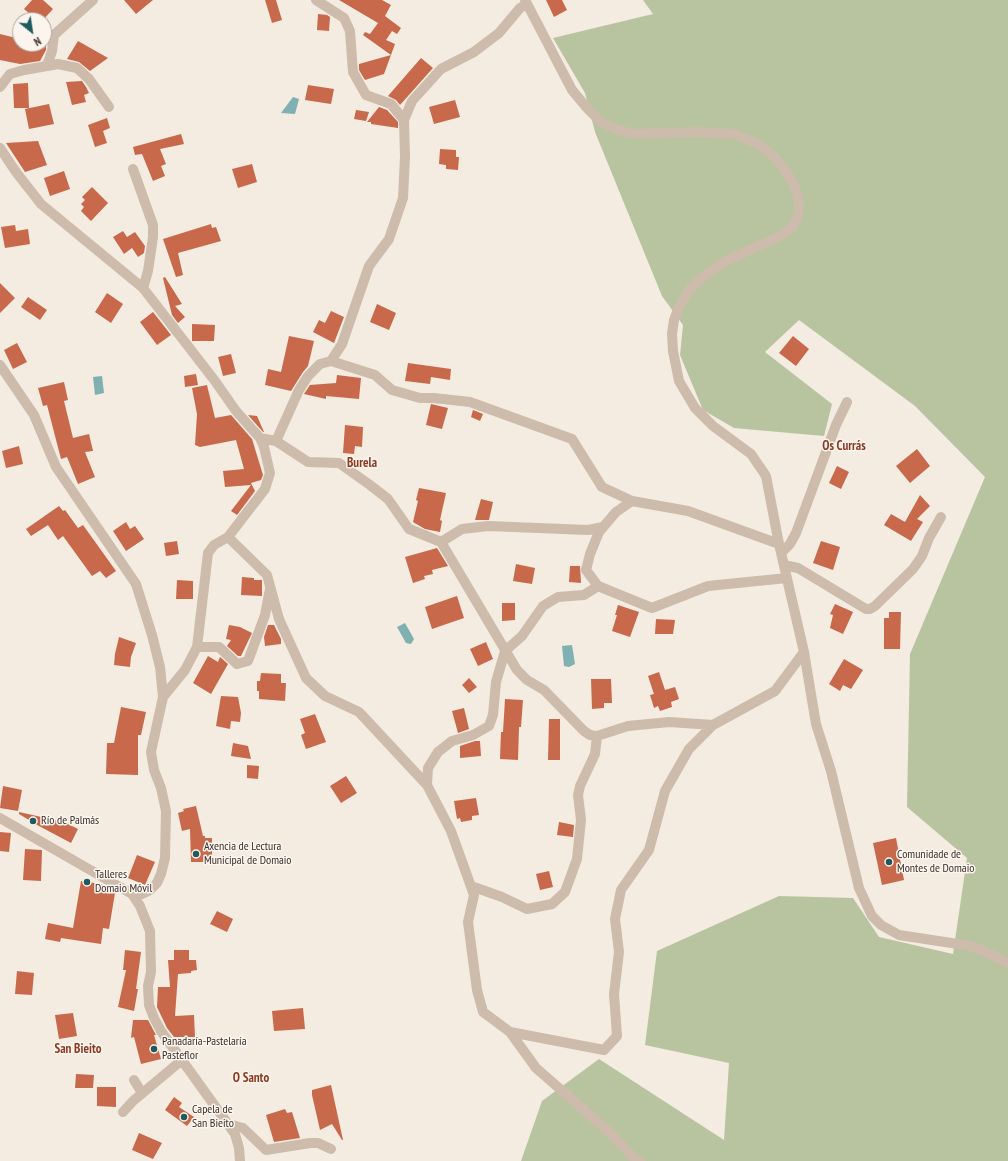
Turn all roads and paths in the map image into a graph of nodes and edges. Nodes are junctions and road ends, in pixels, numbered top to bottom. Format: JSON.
{"nodes":[{"id":1,"x":93,"y":0,"type":"edge"},
{"id":2,"x":316,"y":0,"type":"edge"},
{"id":3,"x":526,"y":2,"type":"edge"},
{"id":4,"x":47,"y":66,"type":"junction"},
{"id":5,"x":0,"y":86,"type":"edge"},
{"id":6,"x":109,"y":107,"type":"dead end"},
{"id":7,"x":404,"y":120,"type":"junction"},
{"id":8,"x":0,"y":148,"type":"edge"},
{"id":9,"x":133,"y":169,"type":"dead end"},
{"id":10,"x":143,"y":288,"type":"junction"},
{"id":11,"x":331,"y":361,"type":"junction"},
{"id":12,"x":0,"y":366,"type":"edge"},
{"id":13,"x":847,"y":402,"type":"dead end"},
{"id":14,"x":260,"y":438,"type":"junction"},
{"id":15,"x":276,"y":442,"type":"junction"},
{"id":16,"x":632,"y":501,"type":"junction"},
{"id":17,"x":941,"y":518,"type":"dead end"},
{"id":18,"x":603,"y":527,"type":"junction"},
{"id":19,"x":228,"y":537,"type":"junction"},
{"id":20,"x":441,"y":542,"type":"junction"},
{"id":21,"x":780,"y":549,"type":"junction"},
{"id":22,"x":784,"y":565,"type":"junction"},
{"id":23,"x":787,"y":578,"type":"junction"},
{"id":24,"x":270,"y":586,"type":"junction"},
{"id":25,"x":598,"y":586,"type":"junction"},
{"id":26,"x":196,"y":647,"type":"junction"},
{"id":27,"x":505,"y":651,"type":"junction"},
{"id":28,"x":804,"y":652,"type":"junction"},
{"id":29,"x":162,"y":697,"type":"junction"},
{"id":30,"x":713,"y":725,"type":"junction"},
{"id":31,"x":597,"y":736,"type":"junction"},
{"id":32,"x":428,"y":785,"type":"junction"},
{"id":33,"x":0,"y":818,"type":"edge"},
{"id":34,"x":471,"y":886,"type":"junction"},
{"id":35,"x":132,"y":894,"type":"junction"},
{"id":36,"x":1008,"y":962,"type":"edge"},
{"id":37,"x":510,"y":1032,"type":"junction"},
{"id":38,"x":182,"y":1060,"type":"junction"},
{"id":39,"x":134,"y":1080,"type":"dead end"},
{"id":40,"x":142,"y":1093,"type":"junction"},
{"id":41,"x":123,"y":1112,"type":"dead end"},
{"id":42,"x":228,"y":1124,"type":"junction"},
{"id":43,"x":331,"y":1149,"type":"dead end"},
{"id":44,"x":240,"y":1161,"type":"edge"},
{"id":45,"x":640,"y":1161,"type":"edge"}],
"edges":[{"from":1,"to":4,"type":"street"},
{"from":2,"to":7,"type":"street"},
{"from":3,"to":7,"type":"street"},
{"from":3,"to":21,"type":"street"},
{"from":4,"to":5,"type":"street"},
{"from":4,"to":6,"type":"street"},
{"from":7,"to":11,"type":"street"},
{"from":8,"to":10,"type":"street"},
{"from":9,"to":10,"type":"street"},
{"from":10,"to":14,"type":"street"},
{"from":11,"to":15,"type":"street"},
{"from":11,"to":16,"type":"street"},
{"from":12,"to":29,"type":"street"},
{"from":13,"to":21,"type":"street"},
{"from":14,"to":15,"type":"street"},
{"from":14,"to":19,"type":"street"},
{"from":15,"to":20,"type":"street"},
{"from":16,"to":18,"type":"street"},
{"from":16,"to":21,"type":"street"},
{"from":17,"to":22,"type":"street"},
{"from":18,"to":20,"type":"street"},
{"from":18,"to":25,"type":"street"},
{"from":19,"to":24,"type":"street"},
{"from":19,"to":26,"type":"street"},
{"from":20,"to":27,"type":"street"},
{"from":21,"to":22,"type":"street"},
{"from":22,"to":23,"type":"street"},
{"from":23,"to":25,"type":"street"},
{"from":23,"to":28,"type":"street"},
{"from":24,"to":26,"type":"street"},
{"from":24,"to":32,"type":"street"},
{"from":25,"to":27,"type":"street"},
{"from":26,"to":29,"type":"street"},
{"from":27,"to":31,"type":"street"},
{"from":27,"to":32,"type":"street"},
{"from":28,"to":30,"type":"street"},
{"from":28,"to":36,"type":"street"},
{"from":29,"to":35,"type":"street"},
{"from":30,"to":31,"type":"street"},
{"from":30,"to":37,"type":"street"},
{"from":31,"to":34,"type":"street"},
{"from":32,"to":34,"type":"street"},
{"from":33,"to":35,"type":"street"},
{"from":34,"to":37,"type":"street"},
{"from":35,"to":38,"type":"street"},
{"from":37,"to":45,"type":"street"},
{"from":38,"to":40,"type":"street"},
{"from":38,"to":42,"type":"street"},
{"from":39,"to":40,"type":"street"},
{"from":40,"to":41,"type":"street"},
{"from":42,"to":43,"type":"street"},
{"from":42,"to":44,"type":"street"}]}
